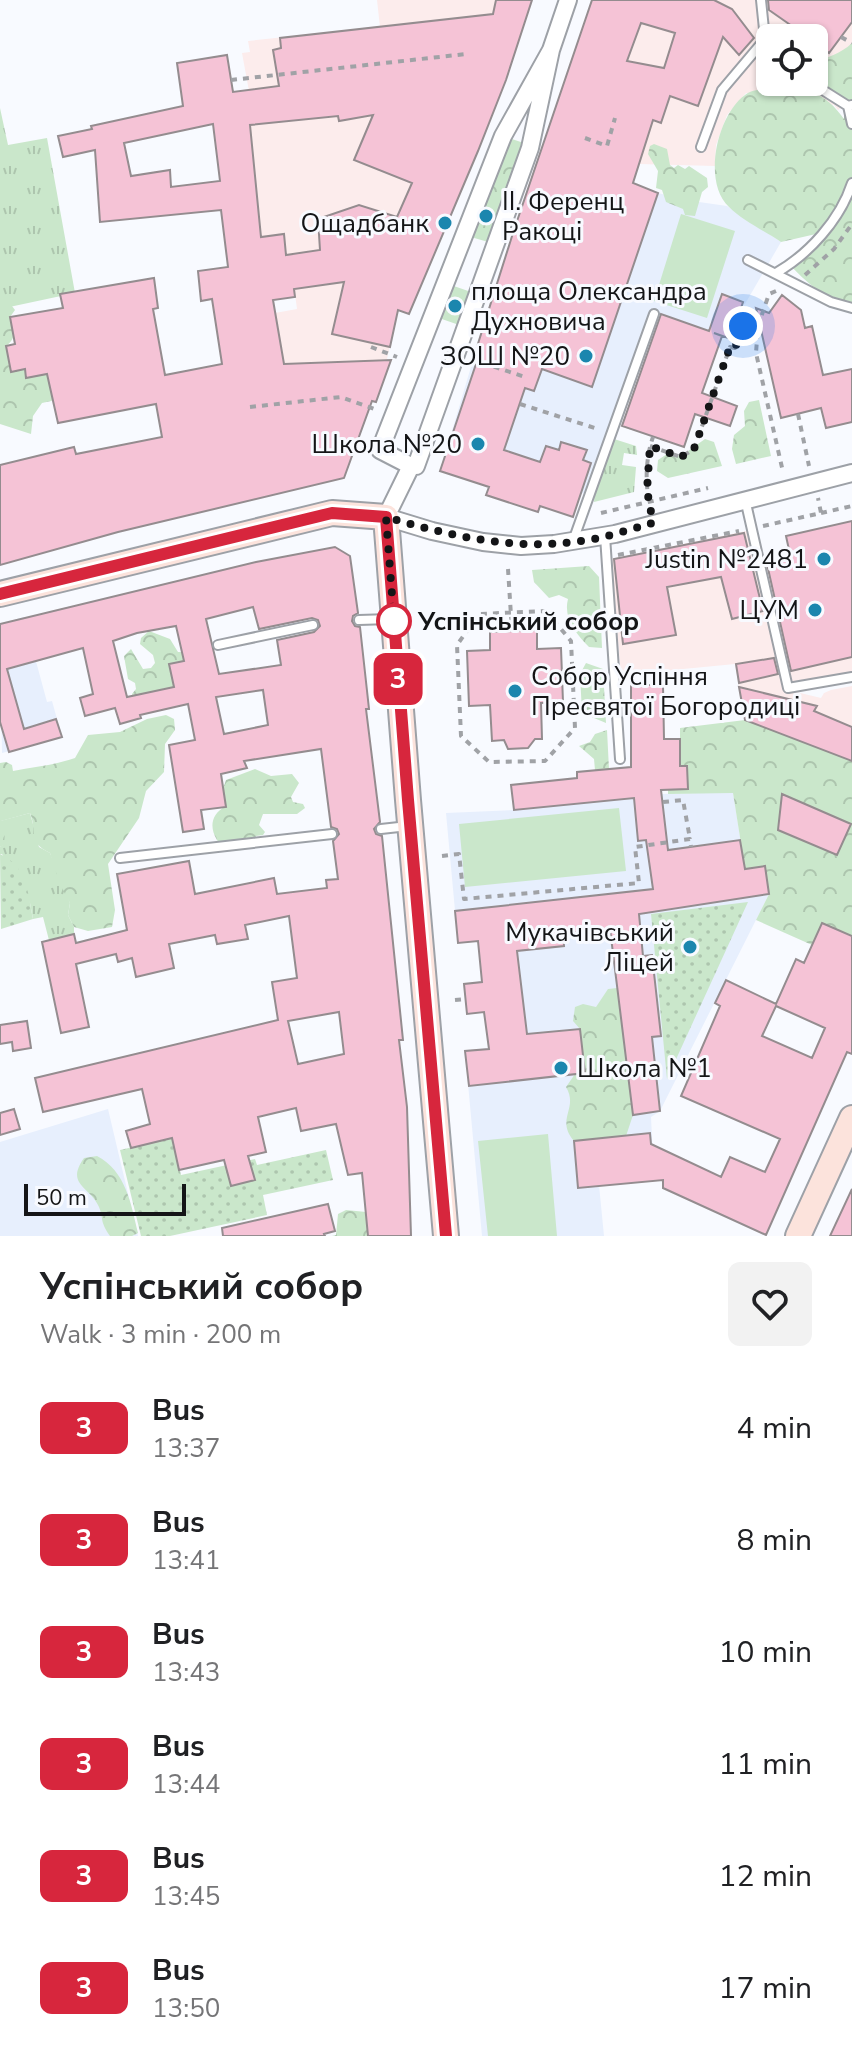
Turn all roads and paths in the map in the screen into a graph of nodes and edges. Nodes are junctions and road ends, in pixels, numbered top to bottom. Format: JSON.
{"nodes":[{"id":1,"x":568,"y":0,"type":"edge"},
{"id":2,"x":761,"y":0,"type":"edge"},
{"id":3,"x":765,"y":24,"type":"edge"},
{"id":4,"x":841,"y":37,"type":"dead end"},
{"id":5,"x":852,"y":43,"type":"edge"},
{"id":6,"x":551,"y":50,"type":"junction"},
{"id":7,"x":466,"y":54,"type":"dead end"},
{"id":8,"x":756,"y":54,"type":"edge"},
{"id":9,"x":231,"y":80,"type":"dead end"},
{"id":10,"x":828,"y":93,"type":"edge"},
{"id":11,"x":850,"y":106,"type":"edge"},
{"id":12,"x":615,"y":118,"type":"dead end"},
{"id":13,"x":852,"y":124,"type":"edge"},
{"id":14,"x":585,"y":138,"type":"dead end"},
{"id":15,"x":701,"y":147,"type":"dead end"},
{"id":16,"x":852,"y":183,"type":"edge"},
{"id":17,"x":748,"y":260,"type":"dead end"},
{"id":18,"x":776,"y":273,"type":"junction"},
{"id":19,"x":792,"y":283,"type":"junction"},
{"id":20,"x":852,"y":308,"type":"edge"},
{"id":21,"x":654,"y":314,"type":"dead end"},
{"id":22,"x":761,"y":317,"type":"junction"},
{"id":23,"x":371,"y":347,"type":"dead end"},
{"id":24,"x":465,"y":357,"type":"dead end"},
{"id":25,"x":414,"y":363,"type":"junction"},
{"id":26,"x":525,"y":377,"type":"dead end"},
{"id":27,"x":520,"y":404,"type":"dead end"},
{"id":28,"x":250,"y":407,"type":"dead end"},
{"id":29,"x":380,"y":411,"type":"dead end"},
{"id":30,"x":798,"y":414,"type":"dead end"},
{"id":31,"x":605,"y":431,"type":"dead end"},
{"id":32,"x":653,"y":437,"type":"dead end"},
{"id":33,"x":650,"y":446,"type":"junction"},
{"id":34,"x":411,"y":466,"type":"junction"},
{"id":35,"x":852,"y":473,"type":"edge"},
{"id":36,"x":771,"y":475,"type":"dead end"},
{"id":37,"x":814,"y":483,"type":"junction"},
{"id":38,"x":717,"y":486,"type":"dead end"},
{"id":39,"x":745,"y":499,"type":"junction"},
{"id":40,"x":649,"y":501,"type":"junction"},
{"id":41,"x":852,"y":506,"type":"edge"},
{"id":42,"x":601,"y":513,"type":"dead end"},
{"id":43,"x":821,"y":513,"type":"junction"},
{"id":44,"x":386,"y":517,"type":"junction"},
{"id":45,"x":653,"y":523,"type":"junction"},
{"id":46,"x":752,"y":528,"type":"junction"},
{"id":47,"x":612,"y":534,"type":"junction"},
{"id":48,"x":573,"y":542,"type":"junction"},
{"id":49,"x":608,"y":557,"type":"junction"},
{"id":50,"x":508,"y":569,"type":"dead end"},
{"id":51,"x":0,"y":594,"type":"edge"},
{"id":52,"x":511,"y":613,"type":"junction"},
{"id":53,"x":394,"y":618,"type":"junction"},
{"id":54,"x":359,"y":620,"type":"dead end"},
{"id":55,"x":313,"y":625,"type":"dead end"},
{"id":56,"x":512,"y":631,"type":"dead end"},
{"id":57,"x":218,"y":645,"type":"dead end"},
{"id":58,"x":852,"y":677,"type":"edge"},
{"id":59,"x":561,"y":680,"type":"dead end"},
{"id":60,"x":573,"y":680,"type":"junction"},
{"id":61,"x":620,"y":759,"type":"dead end"},
{"id":62,"x":663,"y":802,"type":"dead end"},
{"id":63,"x":410,"y":826,"type":"junction"},
{"id":64,"x":381,"y":829,"type":"dead end"},
{"id":65,"x":332,"y":834,"type":"dead end"},
{"id":66,"x":690,"y":839,"type":"junction"},
{"id":67,"x":691,"y":847,"type":"dead end"},
{"id":68,"x":442,"y":856,"type":"dead end"},
{"id":69,"x":120,"y":858,"type":"dead end"},
{"id":70,"x":466,"y":999,"type":"dead end"},
{"id":71,"x":455,"y":1000,"type":"dead end"},
{"id":72,"x":852,"y":1118,"type":"edge"},
{"id":73,"x":446,"y":1236,"type":"edge"},
{"id":74,"x":798,"y":1236,"type":"edge"}],
"edges":[{"from":1,"to":6,"type":"street"},
{"from":2,"to":3,"type":"lane"},
{"from":4,"to":5,"type":"path"},
{"from":6,"to":25,"type":"street"},
{"from":6,"to":34,"type":"street"},
{"from":7,"to":9,"type":"path"},
{"from":8,"to":15,"type":"lane"},
{"from":10,"to":11,"type":"lane"},
{"from":11,"to":13,"type":"lane"},
{"from":12,"to":14,"type":"path"},
{"from":16,"to":18,"type":"lane"},
{"from":17,"to":18,"type":"lane"},
{"from":18,"to":19,"type":"lane"},
{"from":19,"to":20,"type":"lane"},
{"from":19,"to":22,"type":"path"},
{"from":21,"to":48,"type":"lane"},
{"from":22,"to":33,"type":"path"},
{"from":22,"to":36,"type":"path"},
{"from":23,"to":25,"type":"path"},
{"from":24,"to":26,"type":"path"},
{"from":25,"to":34,"type":"street"},
{"from":27,"to":31,"type":"path"},
{"from":28,"to":29,"type":"path"},
{"from":30,"to":37,"type":"path"},
{"from":32,"to":33,"type":"path"},
{"from":33,"to":40,"type":"path"},
{"from":34,"to":44,"type":"street"},
{"from":35,"to":37,"type":"street"},
{"from":37,"to":39,"type":"street"},
{"from":37,"to":43,"type":"path"},
{"from":38,"to":40,"type":"path"},
{"from":39,"to":45,"type":"street"},
{"from":39,"to":46,"type":"lane"},
{"from":40,"to":42,"type":"path"},
{"from":40,"to":45,"type":"path"},
{"from":41,"to":43,"type":"path"},
{"from":43,"to":46,"type":"path"},
{"from":44,"to":48,"type":"street"},
{"from":44,"to":51,"type":"street"},
{"from":44,"to":53,"type":"street"},
{"from":45,"to":47,"type":"street"},
{"from":46,"to":49,"type":"path"},
{"from":46,"to":58,"type":"lane"},
{"from":47,"to":48,"type":"street"},
{"from":47,"to":49,"type":"lane"},
{"from":49,"to":61,"type":"lane"},
{"from":50,"to":52,"type":"path"},
{"from":52,"to":56,"type":"path"},
{"from":52,"to":60,"type":"path"},
{"from":52,"to":60,"type":"path"},
{"from":53,"to":54,"type":"lane"},
{"from":53,"to":63,"type":"street"},
{"from":55,"to":57,"type":"lane"},
{"from":59,"to":60,"type":"path"},
{"from":62,"to":66,"type":"path"},
{"from":63,"to":64,"type":"lane"},
{"from":63,"to":73,"type":"street"},
{"from":65,"to":69,"type":"lane"},
{"from":66,"to":67,"type":"path"},
{"from":66,"to":68,"type":"path"},
{"from":70,"to":71,"type":"path"},
{"from":72,"to":74,"type":"street"}]}
